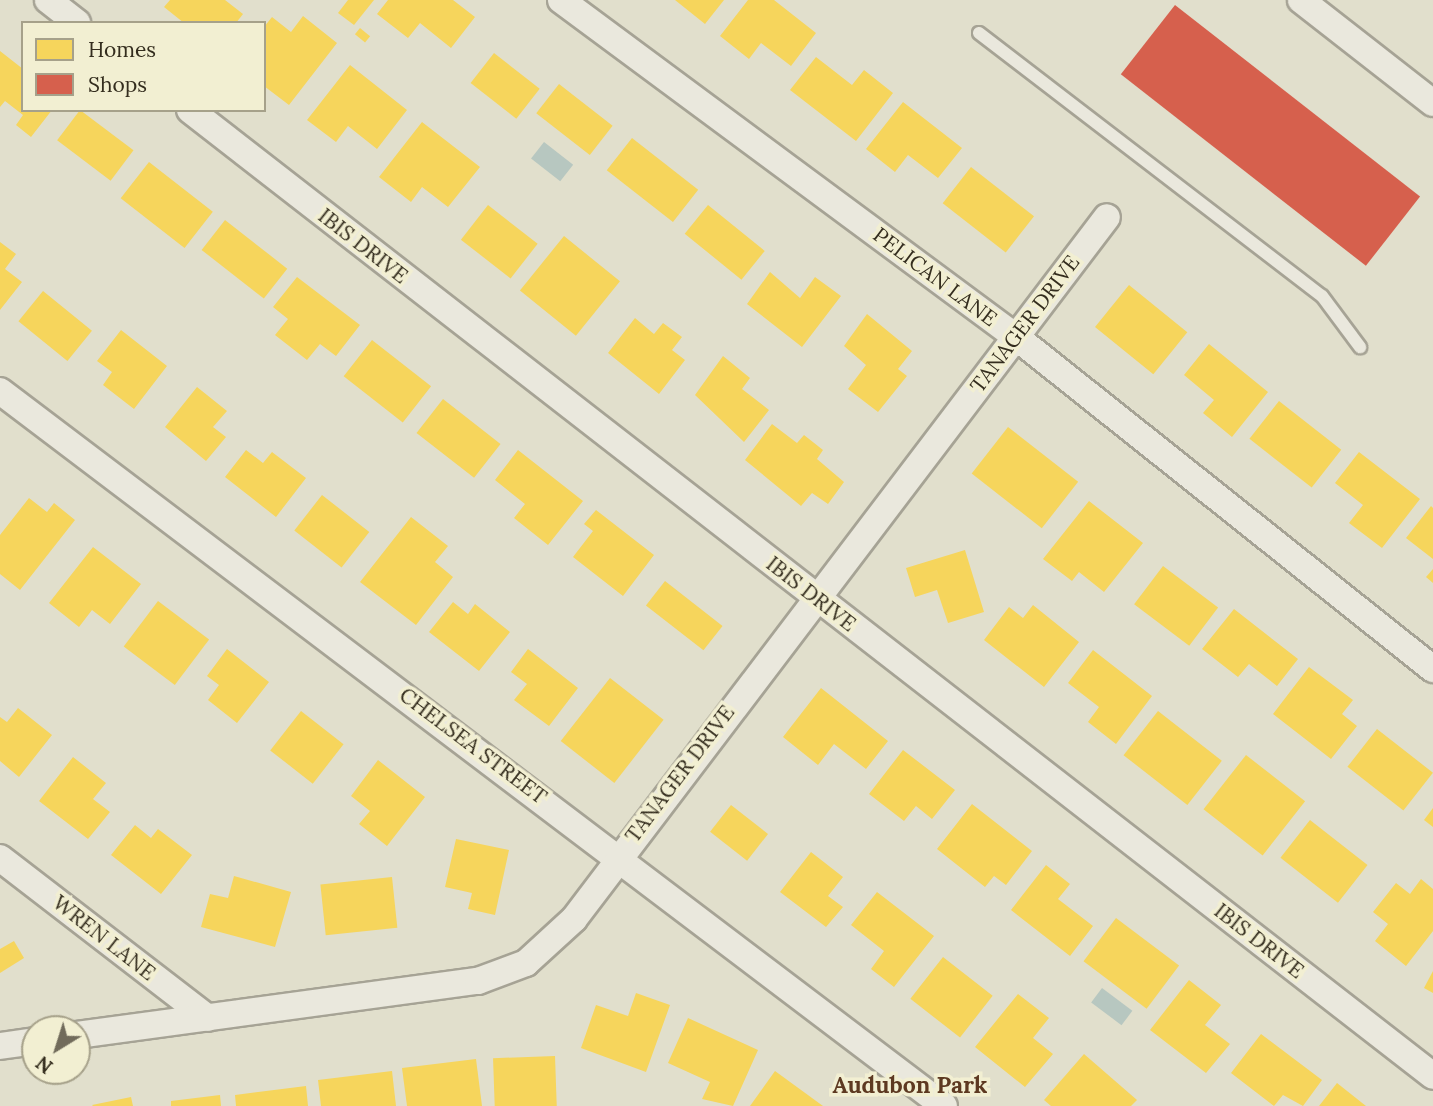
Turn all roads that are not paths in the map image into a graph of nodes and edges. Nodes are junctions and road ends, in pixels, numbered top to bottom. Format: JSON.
{"nodes":[{"id":1,"x":48,"y":0,"type":"edge"},
{"id":2,"x":561,"y":0,"type":"edge"},
{"id":3,"x":1301,"y":0,"type":"edge"},
{"id":4,"x":74,"y":21,"type":"edge"},
{"id":5,"x":978,"y":33,"type":"dead end"},
{"id":6,"x":1429,"y":92,"type":"edge"},
{"id":7,"x":193,"y":112,"type":"edge"},
{"id":8,"x":1107,"y":217,"type":"dead end"},
{"id":9,"x":1016,"y":337,"type":"junction"},
{"id":10,"x":1360,"y":347,"type":"dead end"},
{"id":11,"x":0,"y":391,"type":"edge"},
{"id":12,"x":816,"y":598,"type":"junction"},
{"id":13,"x":1433,"y":669,"type":"edge"},
{"id":14,"x":619,"y":856,"type":"junction"},
{"id":15,"x":0,"y":858,"type":"edge"},
{"id":16,"x":208,"y":1018,"type":"junction"},
{"id":17,"x":91,"y":1033,"type":"edge"},
{"id":18,"x":21,"y":1043,"type":"edge"},
{"id":19,"x":0,"y":1046,"type":"edge"},
{"id":20,"x":1433,"y":1076,"type":"edge"},
{"id":21,"x":944,"y":1106,"type":"edge"}],
"edges":[{"from":1,"to":4,"type":"street"},
{"from":2,"to":9,"type":"street","name":"PELICAN LANE"},
{"from":3,"to":6,"type":"street"},
{"from":5,"to":10,"type":"lane"},
{"from":7,"to":12,"type":"street","name":"IBIS DRIVE"},
{"from":8,"to":9,"type":"street","name":"TANAGER DRIVE"},
{"from":9,"to":12,"type":"street","name":"TANAGER DRIVE"},
{"from":9,"to":13,"type":"street","name":"PELICAN LANE"},
{"from":11,"to":14,"type":"street","name":"CHELSEA STREET"},
{"from":12,"to":14,"type":"street","name":"TANAGER DRIVE"},
{"from":12,"to":20,"type":"street","name":"IBIS DRIVE"},
{"from":14,"to":16,"type":"street","name":"TANAGER DRIVE"},
{"from":14,"to":21,"type":"street","name":"CHELSEA STREET"},
{"from":15,"to":16,"type":"street","name":"WREN LANE"},
{"from":16,"to":17,"type":"street","name":"TANAGER DRIVE"},
{"from":18,"to":19,"type":"street"}]}
